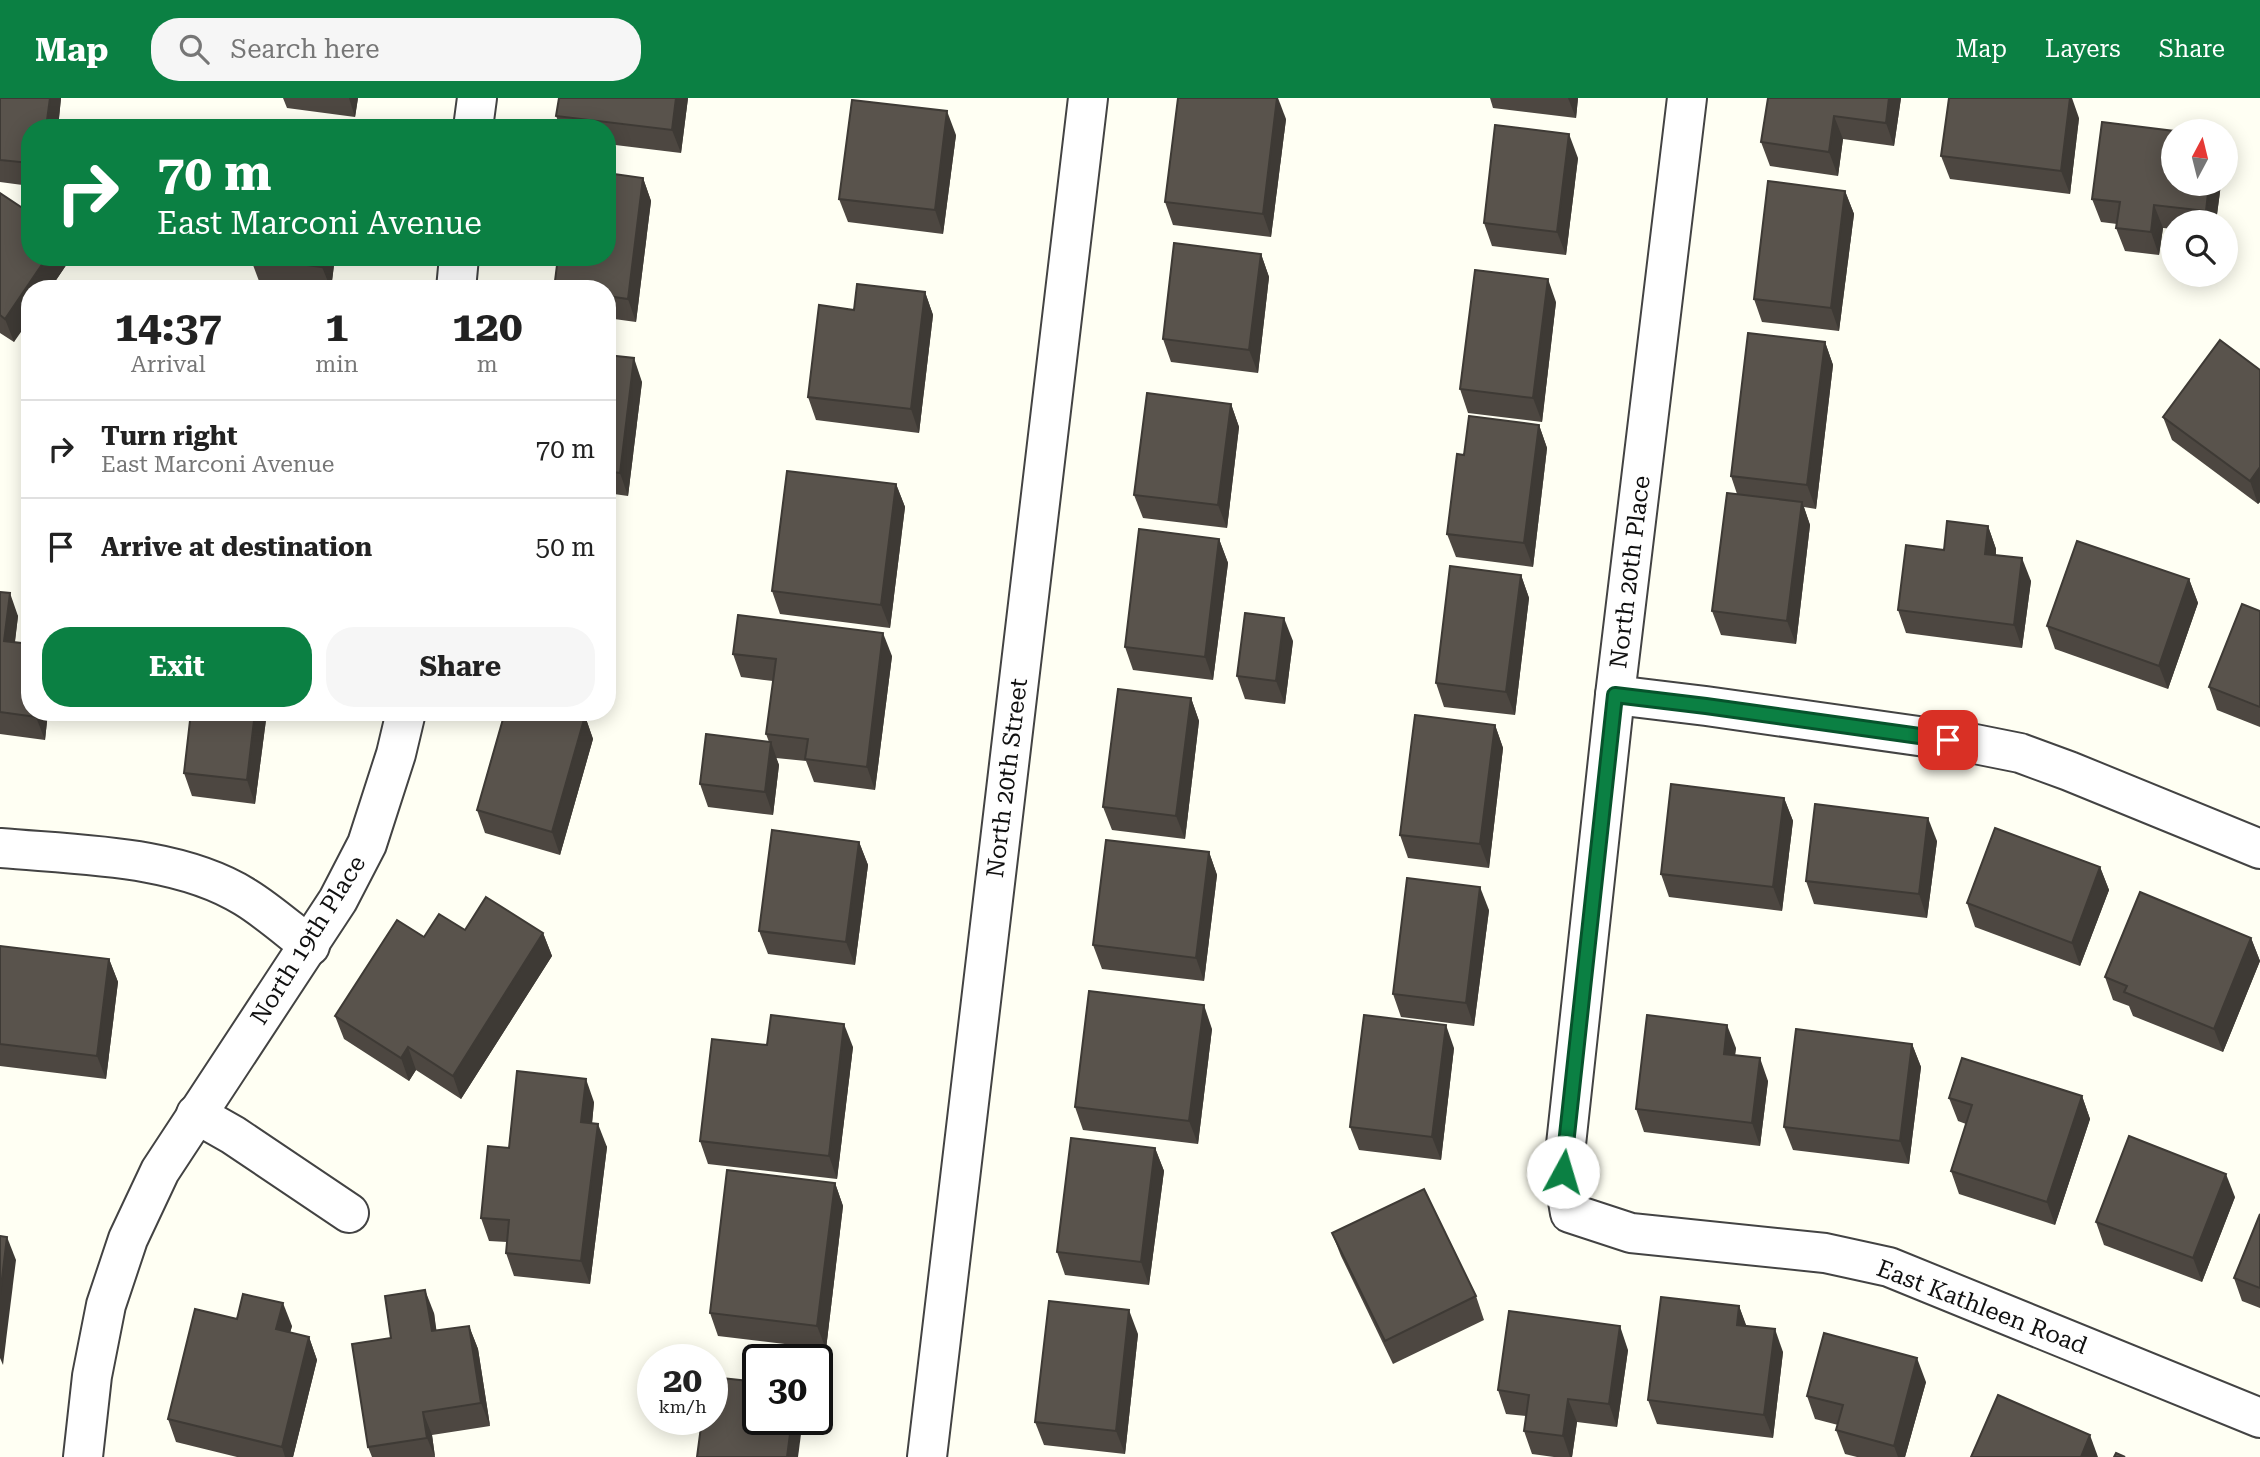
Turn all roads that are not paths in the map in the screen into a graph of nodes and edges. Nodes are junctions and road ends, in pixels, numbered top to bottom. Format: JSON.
{"nodes":[{"id":1,"x":477,"y":98,"type":"edge"},
{"id":2,"x":1088,"y":98,"type":"edge"},
{"id":3,"x":1687,"y":98,"type":"edge"},
{"id":4,"x":474,"y":119,"type":"edge"},
{"id":5,"x":1615,"y":695,"type":"junction"},
{"id":6,"x":403,"y":721,"type":"edge"},
{"id":7,"x":0,"y":848,"type":"edge"},
{"id":8,"x":2260,"y":849,"type":"edge"},
{"id":9,"x":310,"y":946,"type":"junction"},
{"id":10,"x":196,"y":1114,"type":"junction"},
{"id":11,"x":349,"y":1213,"type":"dead end"},
{"id":12,"x":1570,"y":1213,"type":"joint"},
{"id":13,"x":2260,"y":1418,"type":"edge"},
{"id":14,"x":83,"y":1457,"type":"edge"},
{"id":15,"x":927,"y":1457,"type":"edge"}],
"edges":[{"from":1,"to":4,"type":"street"},
{"from":2,"to":15,"type":"street","name":"North 20th Street"},
{"from":3,"to":5,"type":"street","name":"North 20th Place"},
{"from":5,"to":8,"type":"street"},
{"from":5,"to":12,"type":"street","name":"North 20th Place"},
{"from":6,"to":9,"type":"street","name":"North 19th Place"},
{"from":7,"to":9,"type":"street"},
{"from":9,"to":10,"type":"street","name":"North 19th Place"},
{"from":10,"to":11,"type":"street"},
{"from":10,"to":14,"type":"street","name":"North 19th Place"},
{"from":12,"to":13,"type":"street","name":"East Kathleen Road"}]}
